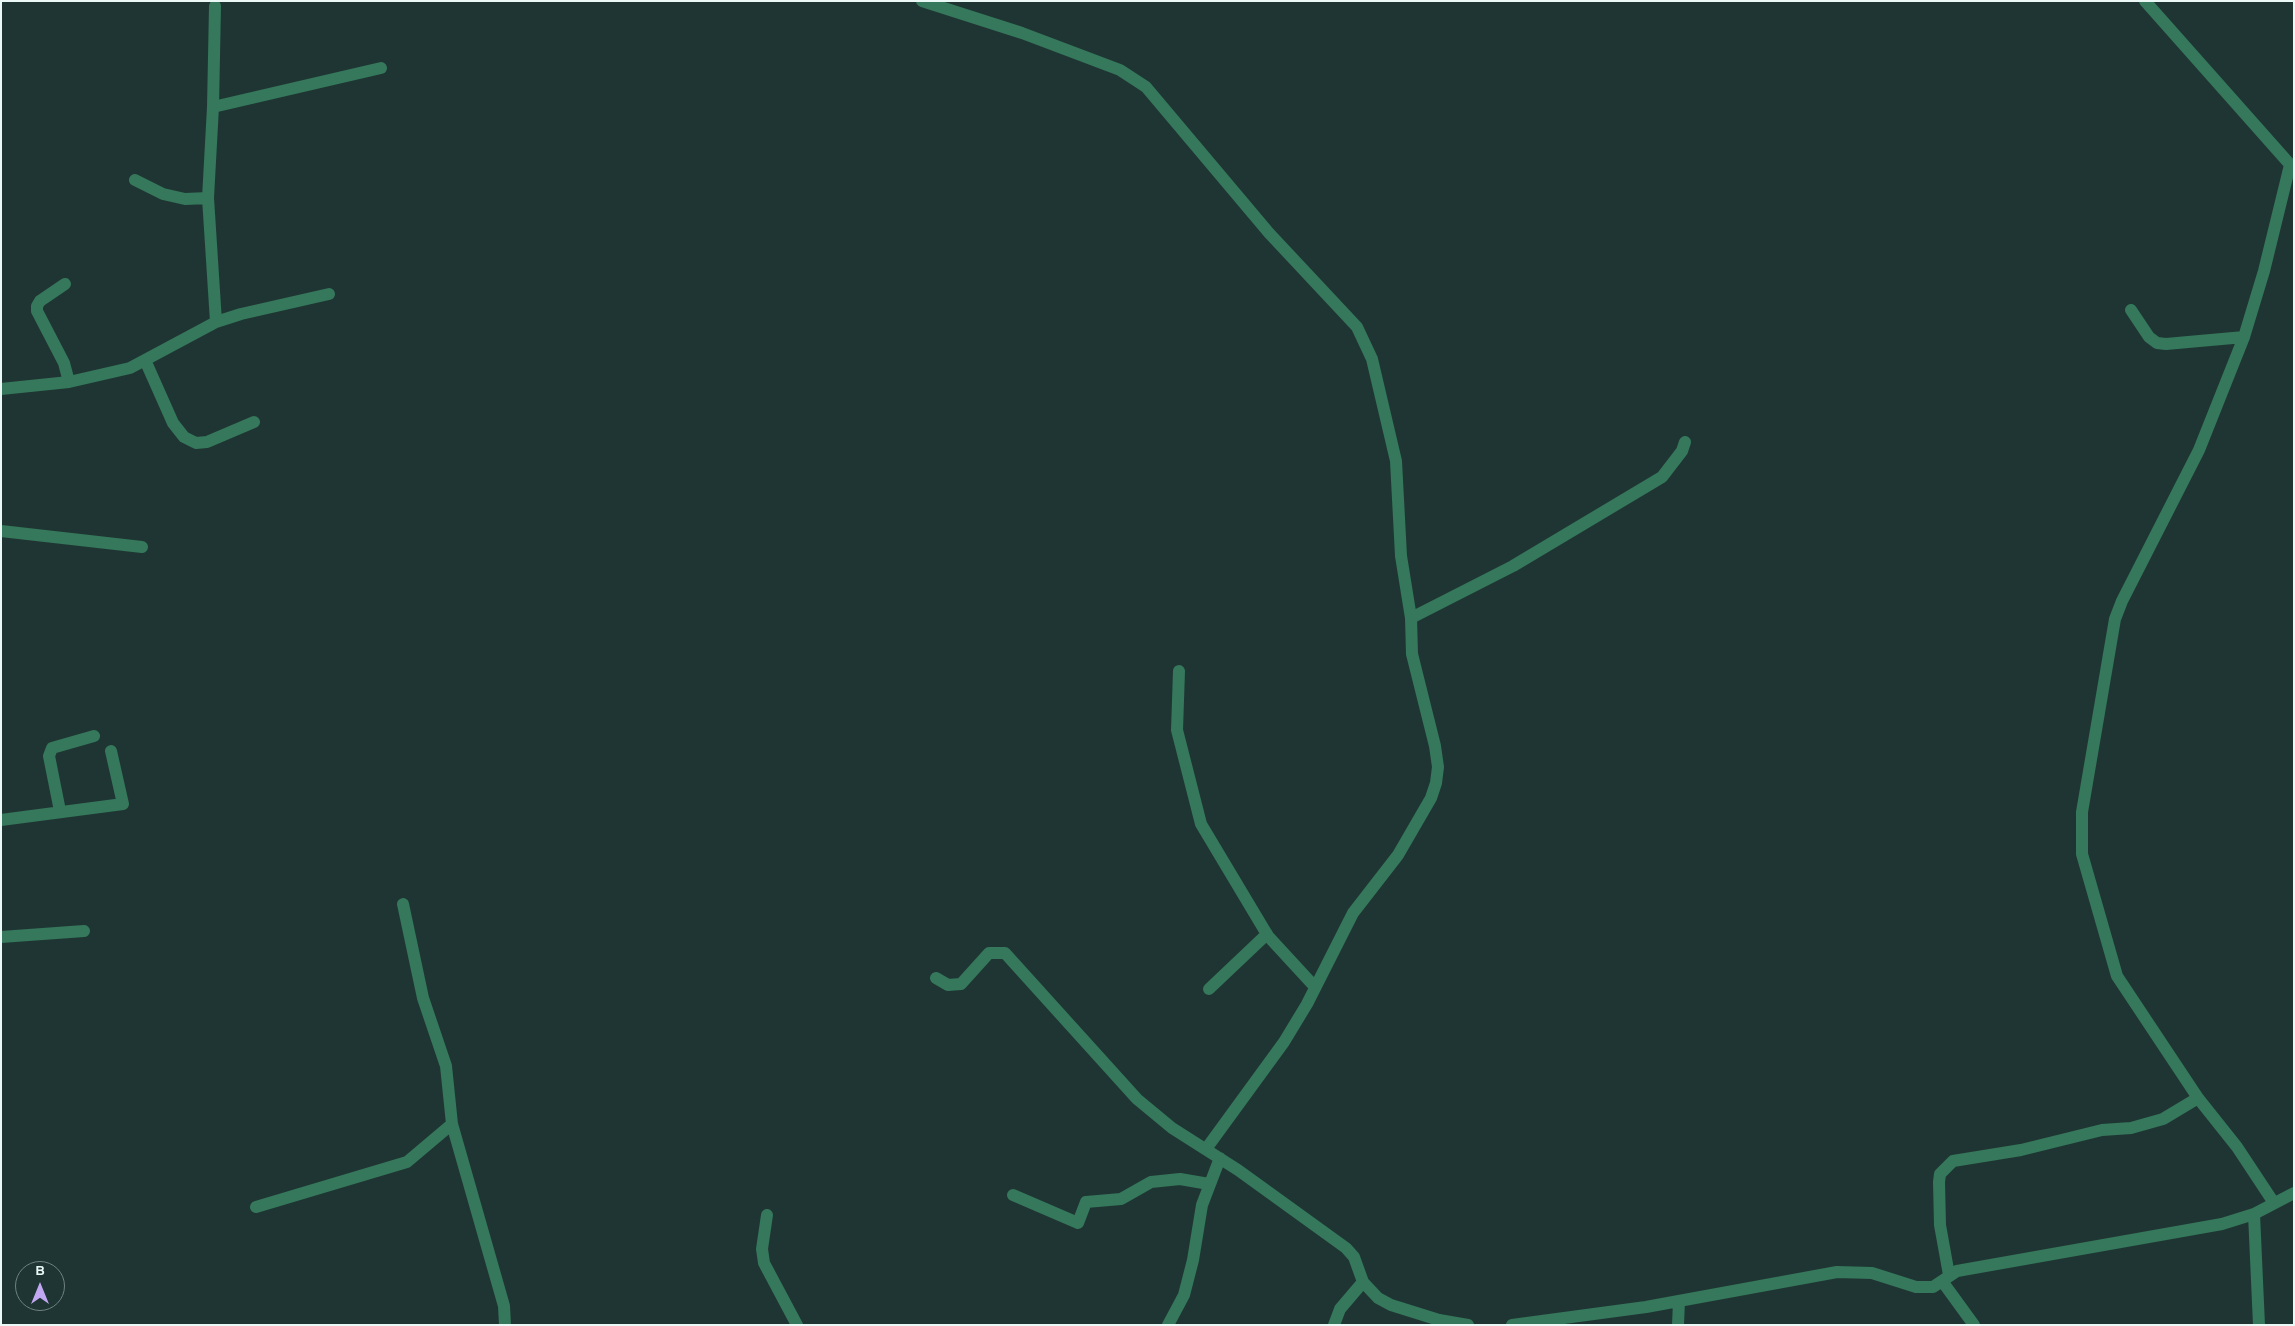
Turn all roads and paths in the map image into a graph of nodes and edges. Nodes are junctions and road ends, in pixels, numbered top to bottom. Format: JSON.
{"nodes":[{"id":1,"x":922,"y":1,"type":"edge"},
{"id":2,"x":2145,"y":1,"type":"edge"},
{"id":3,"x":214,"y":6,"type":"dead end"},
{"id":4,"x":381,"y":68,"type":"dead end"},
{"id":5,"x":213,"y":107,"type":"junction"},
{"id":6,"x":2292,"y":167,"type":"edge"},
{"id":7,"x":134,"y":180,"type":"dead end"},
{"id":8,"x":208,"y":198,"type":"junction"},
{"id":9,"x":65,"y":284,"type":"dead end"},
{"id":10,"x":329,"y":294,"type":"dead end"},
{"id":11,"x":2131,"y":310,"type":"dead end"},
{"id":12,"x":216,"y":322,"type":"junction"},
{"id":13,"x":2244,"y":337,"type":"junction"},
{"id":14,"x":145,"y":360,"type":"junction"},
{"id":15,"x":69,"y":382,"type":"junction"},
{"id":16,"x":1,"y":389,"type":"edge"},
{"id":17,"x":254,"y":422,"type":"dead end"},
{"id":18,"x":1685,"y":442,"type":"dead end"},
{"id":19,"x":1,"y":531,"type":"edge"},
{"id":20,"x":142,"y":547,"type":"dead end"},
{"id":21,"x":1411,"y":618,"type":"junction"},
{"id":22,"x":1179,"y":672,"type":"dead end"},
{"id":23,"x":94,"y":736,"type":"dead end"},
{"id":24,"x":111,"y":751,"type":"dead end"},
{"id":25,"x":60,"y":811,"type":"junction"},
{"id":26,"x":1,"y":820,"type":"edge"},
{"id":27,"x":403,"y":904,"type":"dead end"},
{"id":28,"x":84,"y":931,"type":"dead end"},
{"id":29,"x":1267,"y":934,"type":"junction"},
{"id":30,"x":1,"y":937,"type":"edge"},
{"id":31,"x":936,"y":978,"type":"dead end"},
{"id":32,"x":1315,"y":987,"type":"junction"},
{"id":33,"x":1209,"y":990,"type":"dead end"},
{"id":34,"x":2198,"y":1098,"type":"junction"},
{"id":35,"x":452,"y":1124,"type":"junction"},
{"id":36,"x":1206,"y":1149,"type":"junction"},
{"id":37,"x":1220,"y":1158,"type":"junction"},
{"id":38,"x":1209,"y":1184,"type":"junction"},
{"id":39,"x":2294,"y":1193,"type":"edge"},
{"id":40,"x":1013,"y":1195,"type":"dead end"},
{"id":41,"x":2274,"y":1203,"type":"junction"},
{"id":42,"x":256,"y":1207,"type":"dead end"},
{"id":43,"x":2254,"y":1214,"type":"junction"},
{"id":44,"x":767,"y":1215,"type":"dead end"},
{"id":45,"x":1946,"y":1278,"type":"junction"},
{"id":46,"x":1363,"y":1282,"type":"junction"},
{"id":47,"x":1679,"y":1301,"type":"junction"},
{"id":48,"x":1607,"y":1318,"type":"edge"},
{"id":49,"x":505,"y":1325,"type":"edge"},
{"id":50,"x":797,"y":1325,"type":"edge"},
{"id":51,"x":1168,"y":1325,"type":"edge"},
{"id":52,"x":1334,"y":1325,"type":"edge"},
{"id":53,"x":1468,"y":1325,"type":"edge"},
{"id":54,"x":1512,"y":1325,"type":"edge"},
{"id":55,"x":1678,"y":1325,"type":"edge"},
{"id":56,"x":1974,"y":1325,"type":"edge"},
{"id":57,"x":2259,"y":1325,"type":"edge"}],
"edges":[{"from":1,"to":21,"type":"street"},
{"from":2,"to":6,"type":"street"},
{"from":3,"to":5,"type":"street"},
{"from":4,"to":5,"type":"street"},
{"from":5,"to":8,"type":"street"},
{"from":6,"to":13,"type":"street"},
{"from":7,"to":8,"type":"street"},
{"from":8,"to":12,"type":"street"},
{"from":9,"to":15,"type":"street"},
{"from":10,"to":12,"type":"street"},
{"from":11,"to":13,"type":"street"},
{"from":12,"to":14,"type":"street"},
{"from":13,"to":34,"type":"street"},
{"from":14,"to":15,"type":"street"},
{"from":14,"to":17,"type":"street"},
{"from":15,"to":16,"type":"street"},
{"from":18,"to":21,"type":"street"},
{"from":19,"to":20,"type":"street"},
{"from":21,"to":32,"type":"street"},
{"from":22,"to":29,"type":"street"},
{"from":23,"to":25,"type":"street"},
{"from":24,"to":25,"type":"street"},
{"from":25,"to":26,"type":"street"},
{"from":27,"to":35,"type":"street"},
{"from":28,"to":30,"type":"street"},
{"from":29,"to":32,"type":"street"},
{"from":29,"to":33,"type":"street"},
{"from":31,"to":36,"type":"street"},
{"from":32,"to":36,"type":"street"},
{"from":34,"to":41,"type":"street"},
{"from":34,"to":45,"type":"street"},
{"from":35,"to":42,"type":"street"},
{"from":35,"to":49,"type":"street"},
{"from":36,"to":37,"type":"street"},
{"from":37,"to":38,"type":"street"},
{"from":37,"to":46,"type":"street"},
{"from":38,"to":40,"type":"street"},
{"from":38,"to":51,"type":"street"},
{"from":39,"to":41,"type":"street"},
{"from":41,"to":43,"type":"street"},
{"from":43,"to":45,"type":"street"},
{"from":43,"to":57,"type":"street"},
{"from":44,"to":50,"type":"street"},
{"from":45,"to":47,"type":"street"},
{"from":45,"to":56,"type":"street"},
{"from":46,"to":52,"type":"street"},
{"from":46,"to":53,"type":"street"},
{"from":47,"to":48,"type":"street"},
{"from":47,"to":55,"type":"street"},
{"from":48,"to":54,"type":"street"}]}
